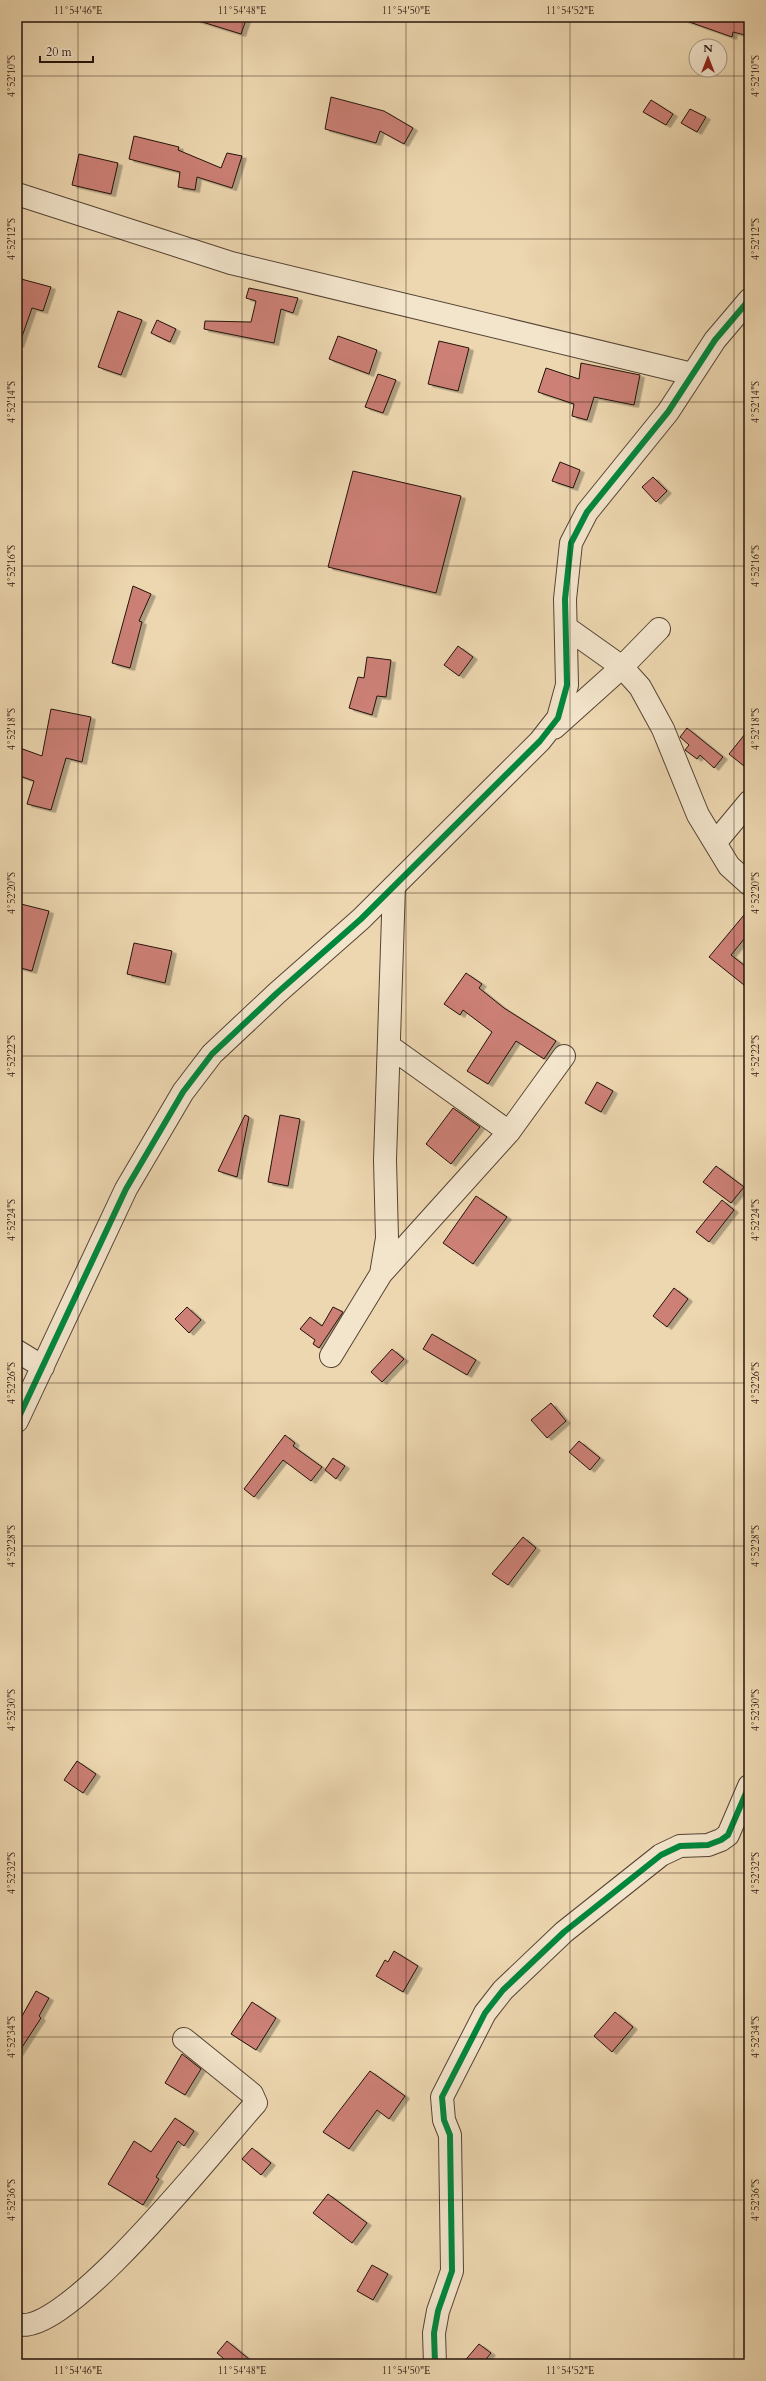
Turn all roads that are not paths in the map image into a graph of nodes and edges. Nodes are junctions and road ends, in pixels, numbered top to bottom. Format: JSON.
{"nodes":[{"id":1,"x":17,"y":194,"type":"edge"},
{"id":2,"x":749,"y":300,"type":"edge"},
{"id":3,"x":692,"y":374,"type":"junction"},
{"id":4,"x":567,"y":628,"type":"junction"},
{"id":5,"x":659,"y":629,"type":"dead end"},
{"id":6,"x":622,"y":667,"type":"junction"},
{"id":7,"x":540,"y":741,"type":"junction"},
{"id":8,"x":749,"y":802,"type":"edge"},
{"id":9,"x":715,"y":843,"type":"junction"},
{"id":10,"x":749,"y":884,"type":"edge"},
{"id":11,"x":394,"y":886,"type":"junction"},
{"id":12,"x":389,"y":1046,"type":"junction"},
{"id":13,"x":564,"y":1056,"type":"dead end"},
{"id":14,"x":509,"y":1132,"type":"junction"},
{"id":15,"x":381,"y":1274,"type":"junction"},
{"id":16,"x":17,"y":1351,"type":"edge"},
{"id":17,"x":331,"y":1356,"type":"dead end"},
{"id":18,"x":42,"y":1367,"type":"junction"},
{"id":19,"x":20,"y":1411,"type":"edge"},
{"id":20,"x":749,"y":1786,"type":"edge"},
{"id":21,"x":184,"y":2039,"type":"dead end"},
{"id":22,"x":17,"y":2324,"type":"edge"},
{"id":23,"x":435,"y":2364,"type":"edge"}],
"edges":[{"from":1,"to":3,"type":"street"},
{"from":2,"to":3,"type":"street"},
{"from":3,"to":4,"type":"street"},
{"from":4,"to":6,"type":"street"},
{"from":4,"to":7,"type":"street"},
{"from":5,"to":6,"type":"street"},
{"from":6,"to":7,"type":"street"},
{"from":6,"to":9,"type":"street"},
{"from":7,"to":11,"type":"street"},
{"from":8,"to":9,"type":"street"},
{"from":9,"to":10,"type":"street"},
{"from":11,"to":12,"type":"street"},
{"from":11,"to":18,"type":"street"},
{"from":12,"to":14,"type":"street"},
{"from":12,"to":15,"type":"street"},
{"from":13,"to":14,"type":"street"},
{"from":14,"to":15,"type":"street"},
{"from":15,"to":17,"type":"street"},
{"from":16,"to":18,"type":"street"},
{"from":18,"to":19,"type":"street"},
{"from":20,"to":23,"type":"street"},
{"from":21,"to":22,"type":"street"}]}
